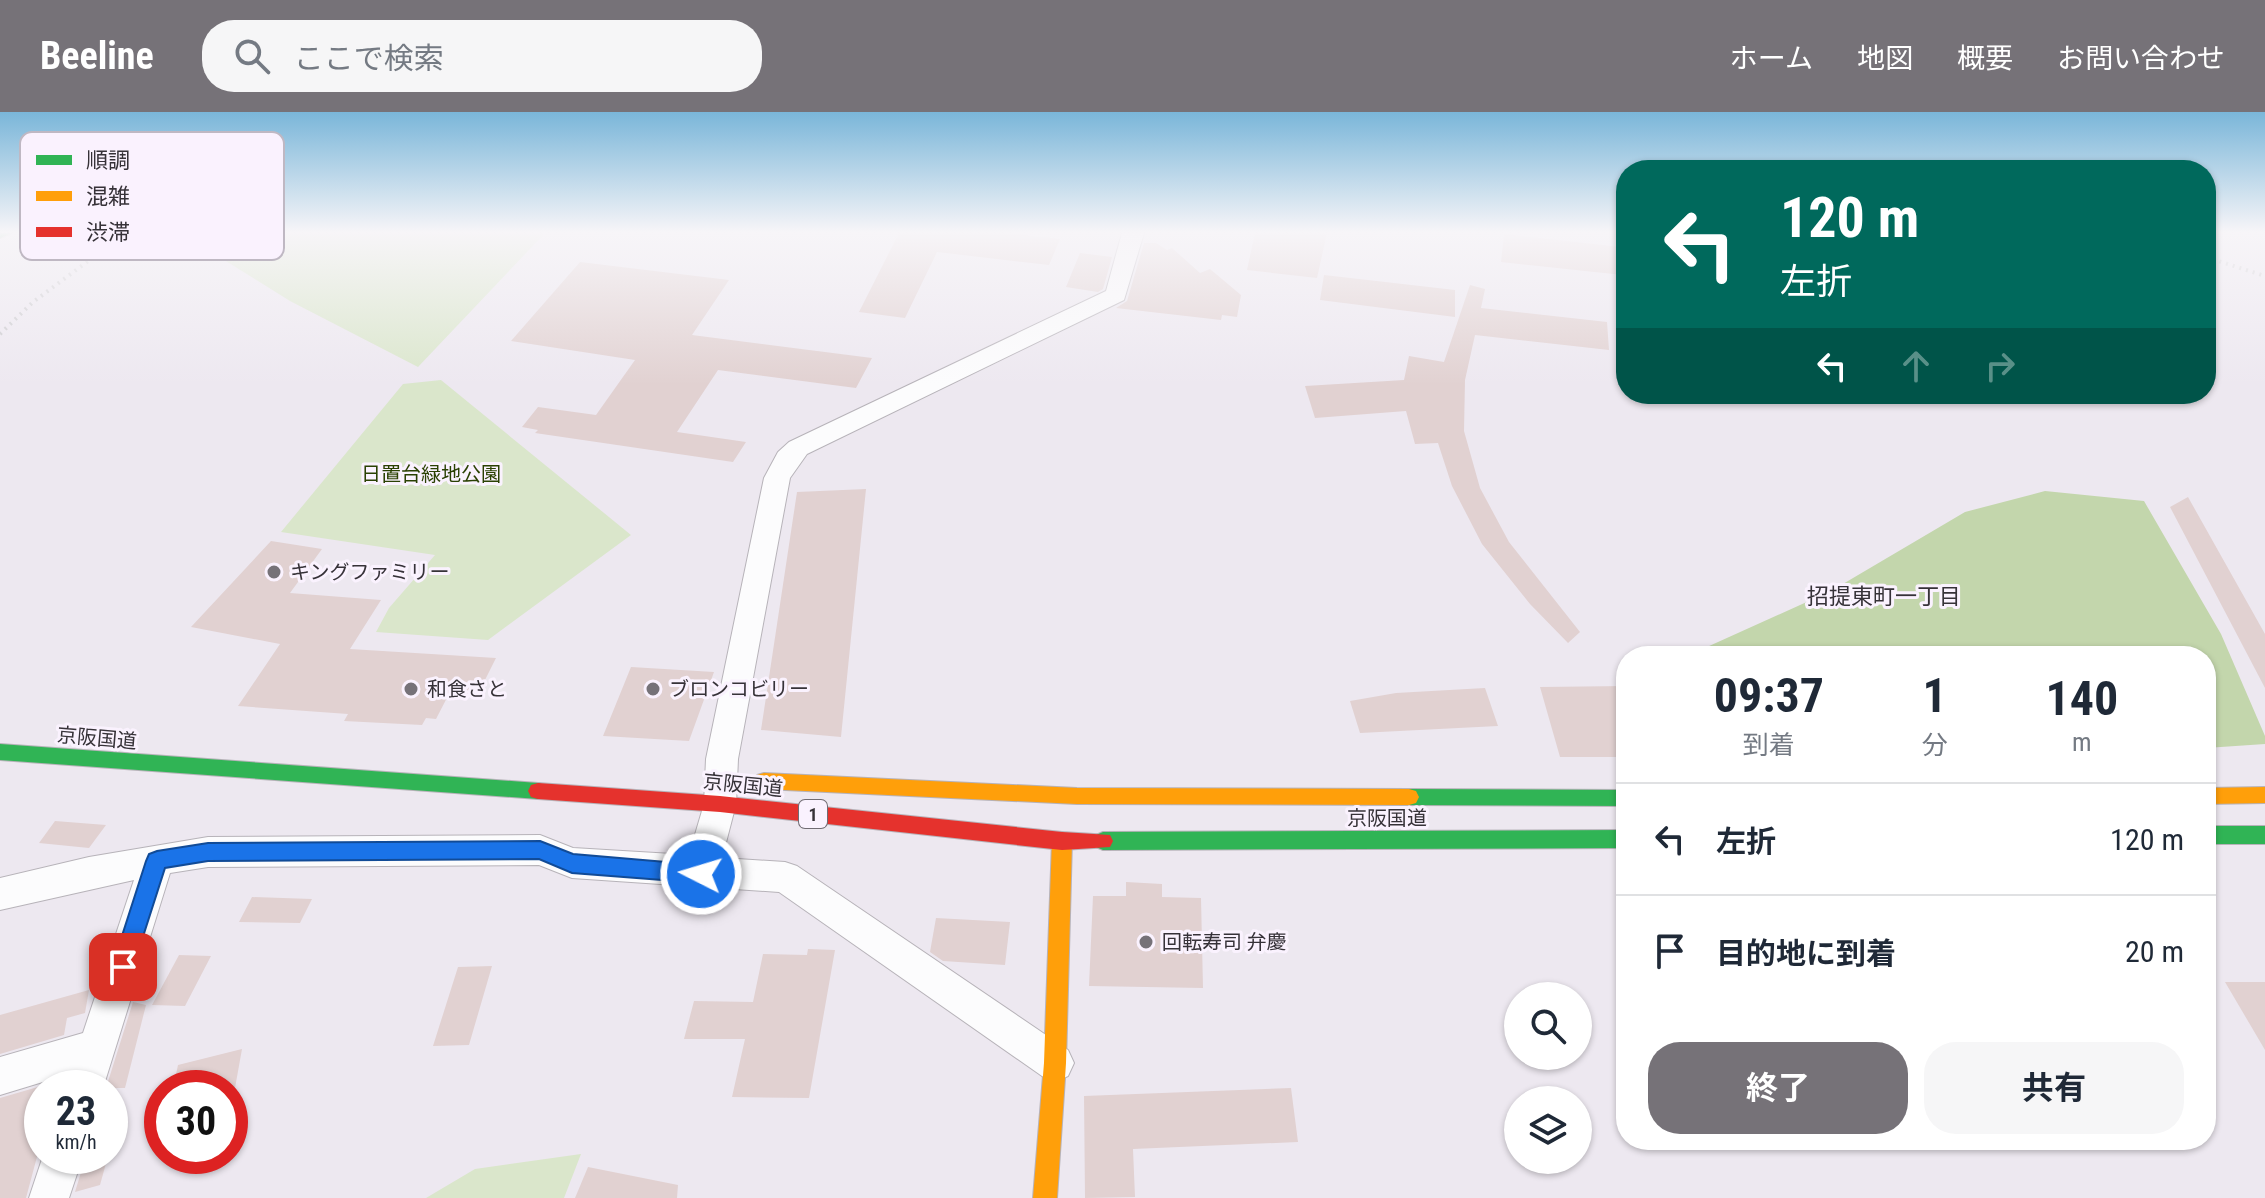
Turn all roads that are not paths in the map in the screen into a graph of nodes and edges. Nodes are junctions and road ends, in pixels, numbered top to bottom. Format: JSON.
{"nodes":[{"id":1,"x":1119,"y":284,"type":"edge"},
{"id":2,"x":0,"y":752,"type":"edge"},
{"id":3,"x":727,"y":784,"type":"junction"},
{"id":4,"x":2265,"y":795,"type":"edge"},
{"id":5,"x":2216,"y":796,"type":"edge"},
{"id":6,"x":1616,"y":798,"type":"edge"},
{"id":7,"x":2216,"y":835,"type":"edge"},
{"id":8,"x":2265,"y":835,"type":"edge"},
{"id":9,"x":1616,"y":839,"type":"edge"},
{"id":10,"x":1062,"y":841,"type":"junction"},
{"id":11,"x":157,"y":861,"type":"junction"},
{"id":12,"x":701,"y":874,"type":"junction"},
{"id":13,"x":0,"y":894,"type":"edge"},
{"id":14,"x":97,"y":1047,"type":"junction"},
{"id":15,"x":1055,"y":1063,"type":"junction"},
{"id":16,"x":90,"y":1070,"type":"edge"},
{"id":17,"x":0,"y":1076,"type":"edge"},
{"id":18,"x":57,"y":1174,"type":"edge"},
{"id":19,"x":49,"y":1198,"type":"edge"},
{"id":20,"x":1045,"y":1198,"type":"edge"}],
"edges":[{"from":1,"to":3,"type":"street"},
{"from":2,"to":3,"type":"main road","name":"京阪国道","number":"1"},
{"from":3,"to":6,"type":"main road","name":"京阪国道","number":"1"},
{"from":3,"to":10,"type":"main road","name":"京阪国道","number":"1"},
{"from":3,"to":12,"type":"street"},
{"from":4,"to":5,"type":"main road"},
{"from":7,"to":8,"type":"main road"},
{"from":9,"to":10,"type":"main road","name":"京阪国道","number":"1"},
{"from":10,"to":15,"type":"main road"},
{"from":11,"to":12,"type":"street"},
{"from":11,"to":13,"type":"street"},
{"from":11,"to":14,"type":"street"},
{"from":12,"to":15,"type":"street"},
{"from":14,"to":16,"type":"street"},
{"from":14,"to":17,"type":"street"},
{"from":15,"to":20,"type":"main road"},
{"from":18,"to":19,"type":"street"}]}
